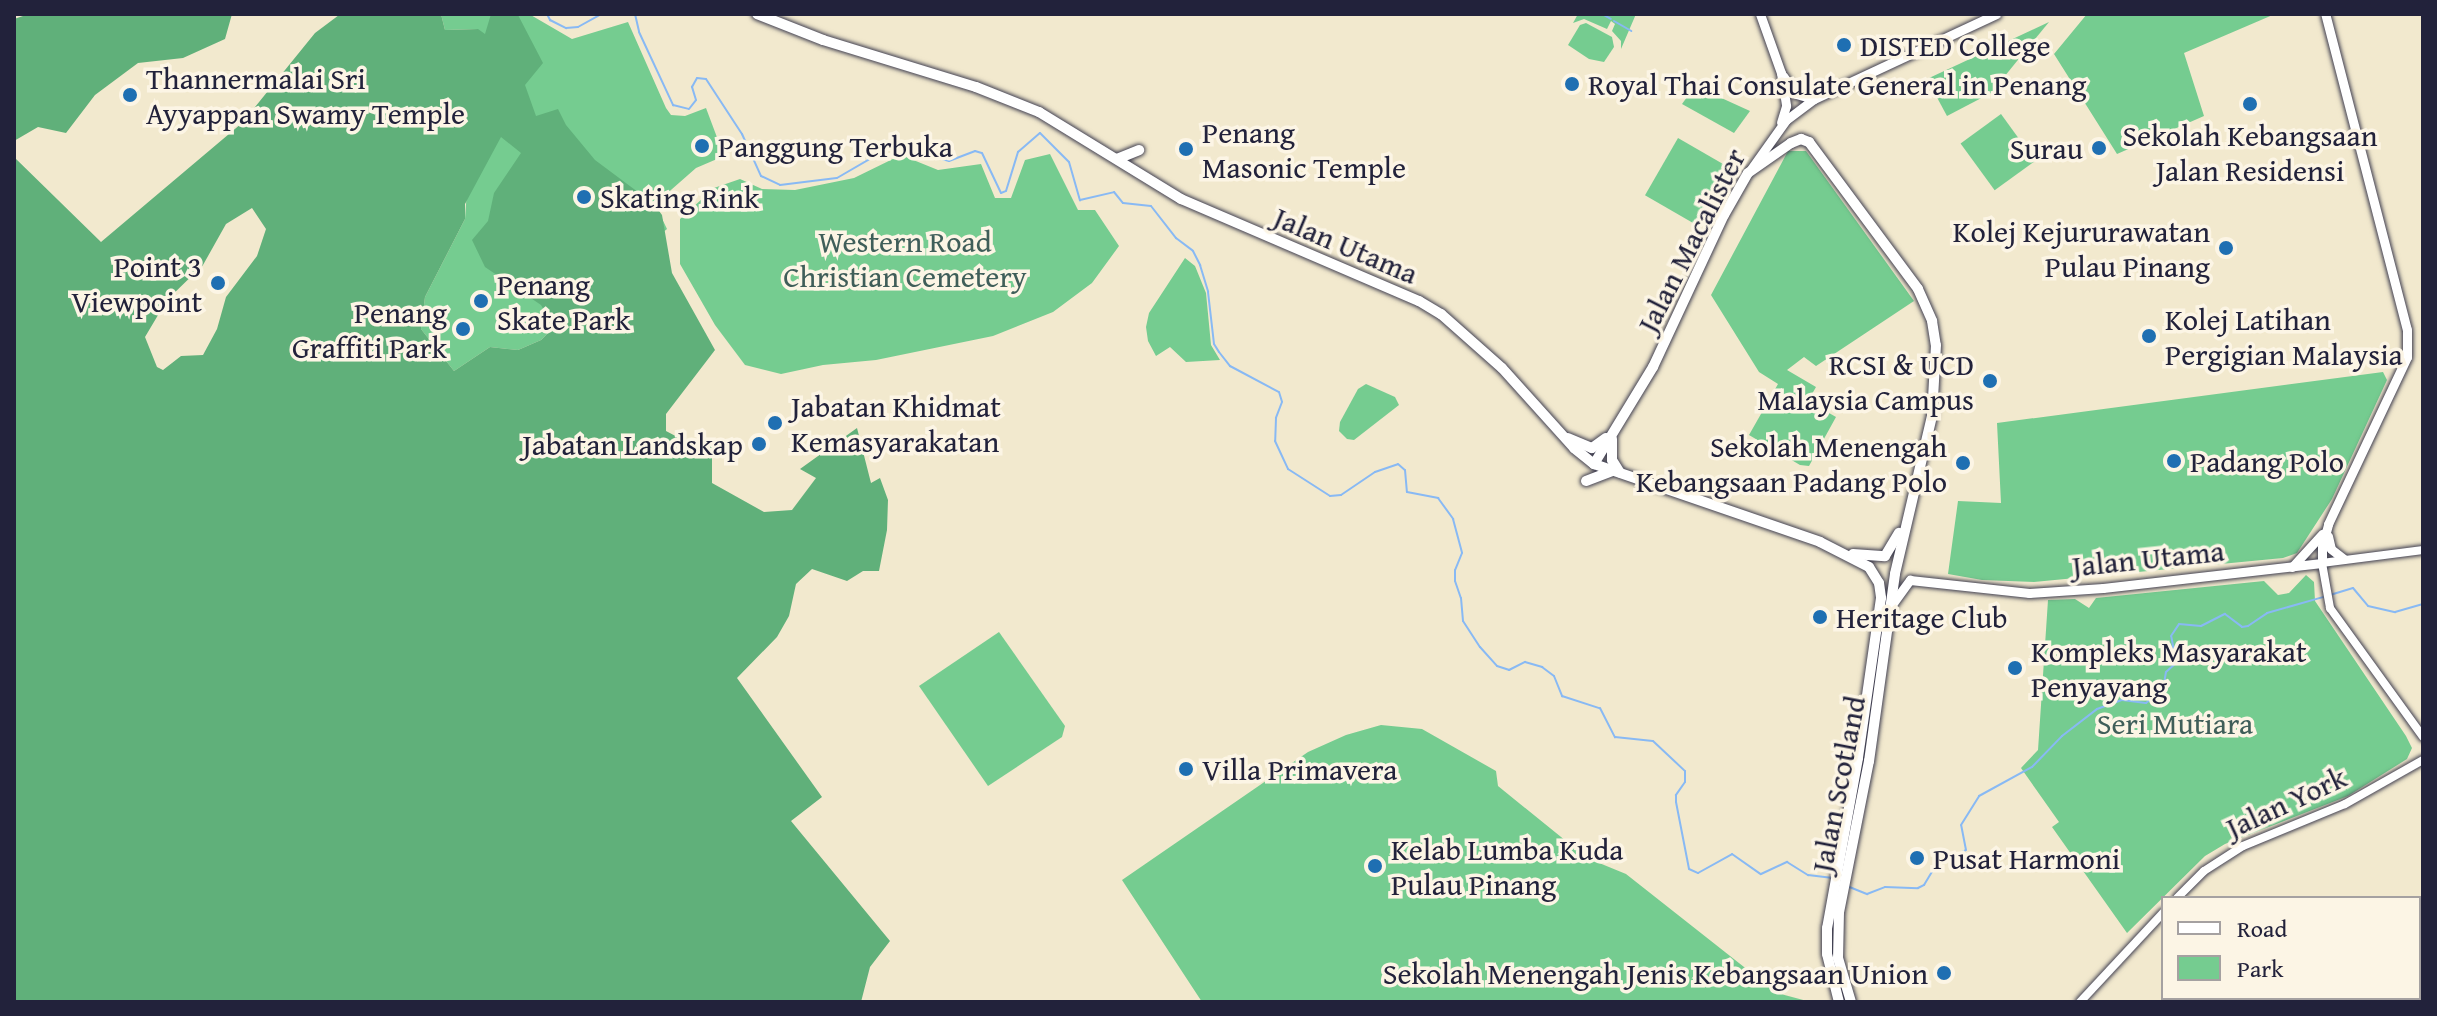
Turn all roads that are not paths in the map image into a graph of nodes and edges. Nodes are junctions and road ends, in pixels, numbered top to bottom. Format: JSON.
{"nodes":[{"id":1,"x":757,"y":14,"type":"edge"},
{"id":2,"x":1752,"y":14,"type":"edge"},
{"id":3,"x":1996,"y":14,"type":"edge"},
{"id":4,"x":2325,"y":14,"type":"edge"},
{"id":5,"x":1761,"y":19,"type":"edge"},
{"id":6,"x":1781,"y":73,"type":"junction"},
{"id":7,"x":1814,"y":99,"type":"junction"},
{"id":8,"x":1776,"y":132,"type":"junction"},
{"id":9,"x":1139,"y":150,"type":"dead end"},
{"id":10,"x":1117,"y":159,"type":"junction"},
{"id":11,"x":1748,"y":173,"type":"junction"},
{"id":12,"x":1619,"y":425,"type":"junction"},
{"id":13,"x":1566,"y":437,"type":"junction"},
{"id":14,"x":1612,"y":437,"type":"junction"},
{"id":15,"x":1580,"y":453,"type":"junction"},
{"id":16,"x":1594,"y":464,"type":"junction"},
{"id":17,"x":1617,"y":472,"type":"junction"},
{"id":18,"x":1906,"y":518,"type":"junction"},
{"id":19,"x":2328,"y":524,"type":"junction"},
{"id":20,"x":2423,"y":550,"type":"edge"},
{"id":21,"x":1847,"y":554,"type":"junction"},
{"id":22,"x":2344,"y":559,"type":"junction"},
{"id":23,"x":2322,"y":563,"type":"junction"},
{"id":24,"x":2290,"y":568,"type":"junction"},
{"id":25,"x":1876,"y":575,"type":"joint"},
{"id":26,"x":1891,"y":606,"type":"junction"},
{"id":27,"x":2423,"y":737,"type":"edge"},
{"id":28,"x":2423,"y":760,"type":"edge"},
{"id":29,"x":1839,"y":880,"type":"junction"},
{"id":30,"x":2179,"y":896,"type":"edge"},
{"id":31,"x":2161,"y":915,"type":"edge"},
{"id":32,"x":1839,"y":1002,"type":"edge"},
{"id":33,"x":1851,"y":1002,"type":"edge"},
{"id":34,"x":2080,"y":1002,"type":"edge"}],
"edges":[{"from":1,"to":10,"type":"main road","name":"Jalan Utama"},
{"from":2,"to":5,"type":"main road"},
{"from":3,"to":7,"type":"main road","name":"Jalan Macalister"},
{"from":4,"to":19,"type":"main road"},
{"from":5,"to":6,"type":"main road"},
{"from":6,"to":7,"type":"main road"},
{"from":6,"to":8,"type":"main road"},
{"from":7,"to":8,"type":"main road","name":"Jalan Macalister"},
{"from":8,"to":11,"type":"main road","name":"Jalan Macalister"},
{"from":9,"to":10,"type":"main road"},
{"from":10,"to":13,"type":"main road","name":"Jalan Utama"},
{"from":11,"to":12,"type":"main road","name":"Jalan Macalister"},
{"from":11,"to":18,"type":"main road"},
{"from":12,"to":13,"type":"main road"},
{"from":12,"to":14,"type":"main road","name":"Jalan Macalister"},
{"from":13,"to":15,"type":"main road","name":"Jalan Utama"},
{"from":14,"to":16,"type":"main road","name":"Jalan Macalister"},
{"from":14,"to":17,"type":"main road"},
{"from":15,"to":16,"type":"main road","name":"Jalan Utama"},
{"from":15,"to":17,"type":"main road"},
{"from":16,"to":17,"type":"main road","name":"Jalan Utama"},
{"from":17,"to":21,"type":"main road","name":"Jalan Utama"},
{"from":18,"to":21,"type":"main road"},
{"from":18,"to":26,"type":"main road","name":"Jalan Scotland"},
{"from":19,"to":22,"type":"main road"},
{"from":19,"to":23,"type":"main road"},
{"from":19,"to":24,"type":"main road"},
{"from":20,"to":22,"type":"street","name":"Jalan Utama"},
{"from":21,"to":25,"type":"main road","name":"Jalan Utama"},
{"from":22,"to":23,"type":"street","name":"Jalan Utama"},
{"from":23,"to":24,"type":"main road","name":"Jalan Utama"},
{"from":23,"to":27,"type":"street"},
{"from":24,"to":26,"type":"main road","name":"Jalan Utama"},
{"from":25,"to":29,"type":"main road","name":"Jalan Scotland"},
{"from":26,"to":29,"type":"main road","name":"Jalan Scotland"},
{"from":28,"to":30,"type":"street","name":"Jalan York"},
{"from":29,"to":32,"type":"main road","name":"Jalan Scotland"},
{"from":29,"to":33,"type":"main road","name":"Jalan Scotland"},
{"from":31,"to":34,"type":"street"}]}
